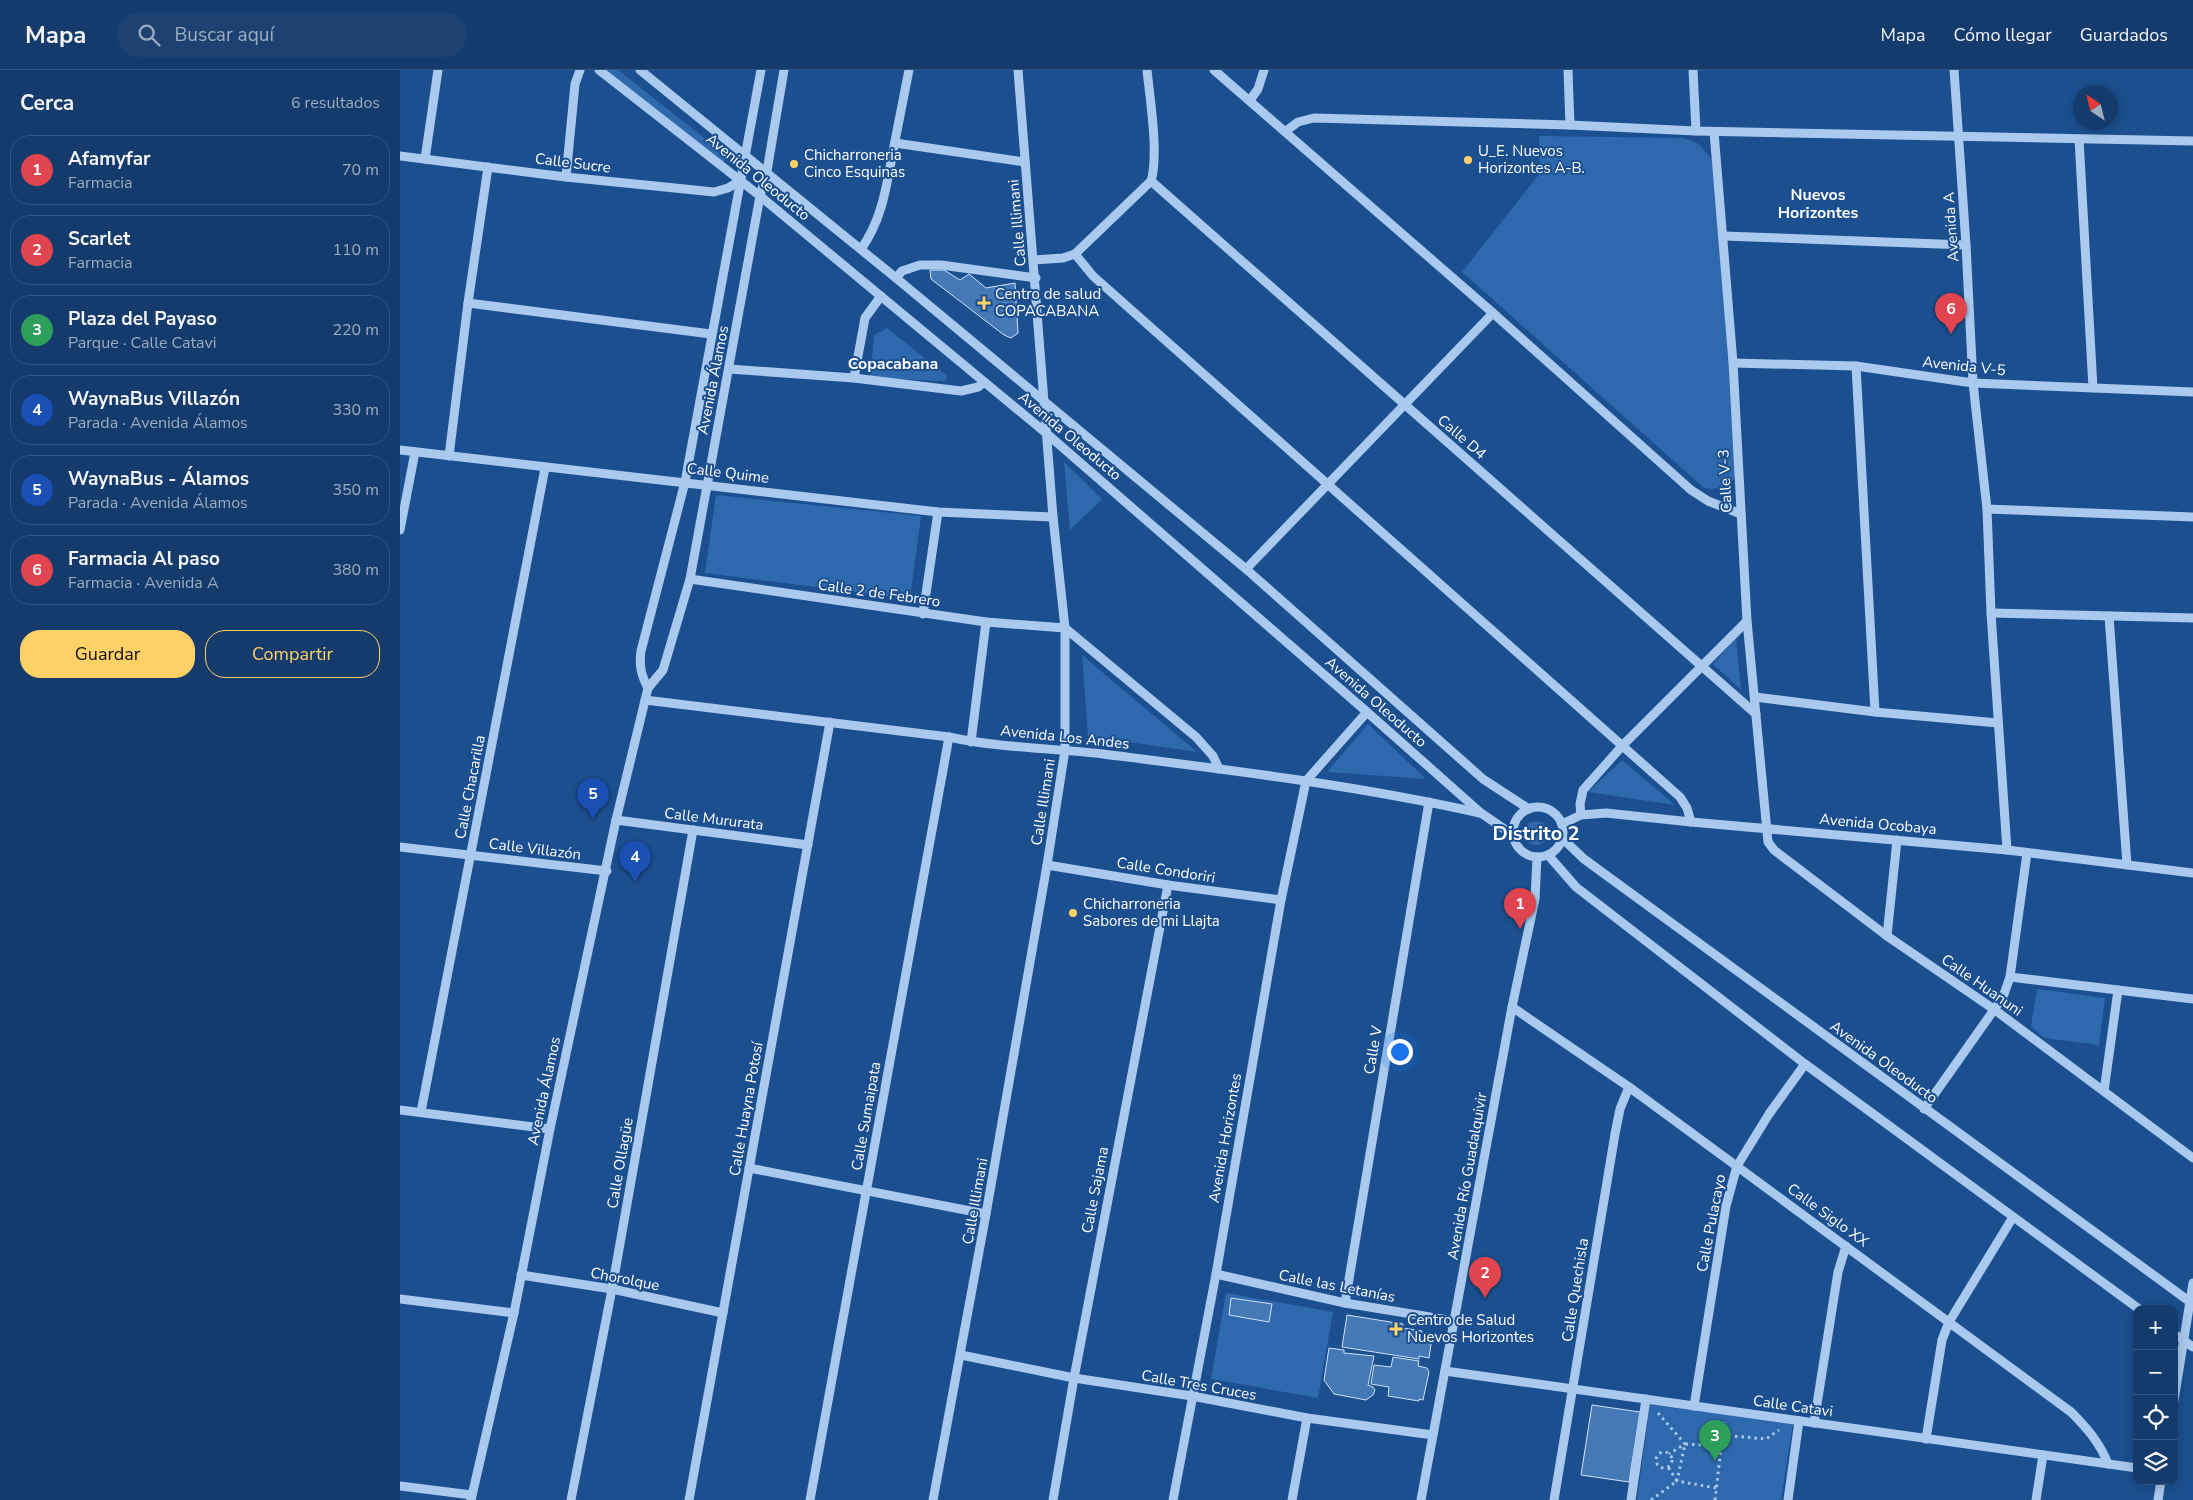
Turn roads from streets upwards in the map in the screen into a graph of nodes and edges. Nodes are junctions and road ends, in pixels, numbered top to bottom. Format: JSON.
{"nodes":[{"id":1,"x":438,"y":70,"type":"edge"},
{"id":2,"x":580,"y":70,"type":"edge"},
{"id":3,"x":600,"y":70,"type":"edge"},
{"id":4,"x":640,"y":70,"type":"edge"},
{"id":5,"x":761,"y":70,"type":"edge"},
{"id":6,"x":784,"y":70,"type":"edge"},
{"id":7,"x":909,"y":70,"type":"edge"},
{"id":8,"x":1018,"y":70,"type":"edge"},
{"id":9,"x":1147,"y":70,"type":"edge"},
{"id":10,"x":1214,"y":70,"type":"edge"},
{"id":11,"x":1264,"y":70,"type":"edge"},
{"id":12,"x":1568,"y":70,"type":"edge"},
{"id":13,"x":1693,"y":70,"type":"edge"},
{"id":14,"x":1954,"y":70,"type":"edge"},
{"id":15,"x":1250,"y":100,"type":"junction"},
{"id":16,"x":1570,"y":125,"type":"junction"},
{"id":17,"x":1696,"y":131,"type":"junction"},
{"id":18,"x":1286,"y":132,"type":"junction"},
{"id":19,"x":1714,"y":132,"type":"junction"},
{"id":20,"x":1958,"y":136,"type":"junction"},
{"id":21,"x":2079,"y":139,"type":"junction"},
{"id":22,"x":2193,"y":141,"type":"edge"},
{"id":23,"x":894,"y":143,"type":"junction"},
{"id":24,"x":746,"y":155,"type":"junction"},
{"id":25,"x":400,"y":156,"type":"edge"},
{"id":26,"x":425,"y":159,"type":"junction"},
{"id":27,"x":1025,"y":162,"type":"junction"},
{"id":28,"x":488,"y":167,"type":"junction"},
{"id":29,"x":767,"y":171,"type":"junction"},
{"id":30,"x":566,"y":177,"type":"junction"},
{"id":31,"x":741,"y":180,"type":"junction"},
{"id":32,"x":1151,"y":181,"type":"junction"},
{"id":33,"x":760,"y":196,"type":"junction"},
{"id":34,"x":1723,"y":236,"type":"junction"},
{"id":35,"x":1966,"y":245,"type":"junction"},
{"id":36,"x":861,"y":248,"type":"junction"},
{"id":37,"x":1075,"y":254,"type":"junction"},
{"id":38,"x":1034,"y":260,"type":"junction"},
{"id":39,"x":896,"y":278,"type":"junction"},
{"id":40,"x":1036,"y":278,"type":"junction"},
{"id":41,"x":881,"y":296,"type":"junction"},
{"id":42,"x":468,"y":302,"type":"junction"},
{"id":43,"x":1493,"y":313,"type":"junction"},
{"id":44,"x":711,"y":334,"type":"junction"},
{"id":45,"x":1733,"y":363,"type":"junction"},
{"id":46,"x":1856,"y":366,"type":"junction"},
{"id":47,"x":729,"y":369,"type":"junction"},
{"id":48,"x":854,"y":378,"type":"junction"},
{"id":49,"x":984,"y":382,"type":"junction"},
{"id":50,"x":1972,"y":383,"type":"junction"},
{"id":51,"x":2093,"y":388,"type":"junction"},
{"id":52,"x":2193,"y":392,"type":"edge"},
{"id":53,"x":1044,"y":400,"type":"junction"},
{"id":54,"x":1405,"y":404,"type":"junction"},
{"id":55,"x":1046,"y":432,"type":"junction"},
{"id":56,"x":400,"y":450,"type":"edge"},
{"id":57,"x":415,"y":452,"type":"junction"},
{"id":58,"x":449,"y":456,"type":"junction"},
{"id":59,"x":545,"y":468,"type":"junction"},
{"id":60,"x":685,"y":482,"type":"junction"},
{"id":61,"x":1328,"y":484,"type":"junction"},
{"id":62,"x":707,"y":485,"type":"junction"},
{"id":63,"x":1987,"y":509,"type":"junction"},
{"id":64,"x":938,"y":512,"type":"junction"},
{"id":65,"x":1741,"y":514,"type":"junction"},
{"id":66,"x":1053,"y":517,"type":"junction"},
{"id":67,"x":2193,"y":517,"type":"edge"},
{"id":68,"x":400,"y":530,"type":"edge"},
{"id":69,"x":1246,"y":569,"type":"junction"},
{"id":70,"x":690,"y":579,"type":"junction"},
{"id":71,"x":1991,"y":613,"type":"junction"},
{"id":72,"x":923,"y":614,"type":"junction"},
{"id":73,"x":2109,"y":616,"type":"junction"},
{"id":74,"x":2193,"y":618,"type":"edge"},
{"id":75,"x":1747,"y":621,"type":"junction"},
{"id":76,"x":986,"y":622,"type":"junction"},
{"id":77,"x":1065,"y":628,"type":"junction"},
{"id":78,"x":1702,"y":666,"type":"junction"},
{"id":79,"x":648,"y":688,"type":"junction"},
{"id":80,"x":1755,"y":697,"type":"junction"},
{"id":81,"x":645,"y":700,"type":"junction"},
{"id":82,"x":1368,"y":712,"type":"junction"},
{"id":83,"x":1875,"y":712,"type":"junction"},
{"id":84,"x":1756,"y":714,"type":"junction"},
{"id":85,"x":830,"y":722,"type":"junction"},
{"id":86,"x":1998,"y":723,"type":"junction"},
{"id":87,"x":949,"y":737,"type":"junction"},
{"id":88,"x":971,"y":742,"type":"junction"},
{"id":89,"x":1623,"y":745,"type":"junction"},
{"id":90,"x":1065,"y":750,"type":"junction"},
{"id":91,"x":1219,"y":769,"type":"junction"},
{"id":92,"x":1306,"y":781,"type":"junction"},
{"id":93,"x":1429,"y":802,"type":"junction"},
{"id":94,"x":1529,"y":809,"type":"junction"},
{"id":95,"x":1481,"y":813,"type":"junction"},
{"id":96,"x":1581,"y":815,"type":"junction"},
{"id":97,"x":616,"y":820,"type":"junction"},
{"id":98,"x":1691,"y":822,"type":"junction"},
{"id":99,"x":1562,"y":824,"type":"junction"},
{"id":100,"x":1767,"y":828,"type":"junction"},
{"id":101,"x":693,"y":830,"type":"junction"},
{"id":102,"x":1513,"y":835,"type":"junction"},
{"id":103,"x":1562,"y":838,"type":"junction"},
{"id":104,"x":1897,"y":840,"type":"junction"},
{"id":105,"x":808,"y":845,"type":"junction"},
{"id":106,"x":400,"y":847,"type":"edge"},
{"id":107,"x":2007,"y":850,"type":"junction"},
{"id":108,"x":2027,"y":853,"type":"junction"},
{"id":109,"x":1548,"y":855,"type":"junction"},
{"id":110,"x":472,"y":856,"type":"junction"},
{"id":111,"x":1537,"y":857,"type":"junction"},
{"id":112,"x":1048,"y":865,"type":"junction"},
{"id":113,"x":2127,"y":865,"type":"junction"},
{"id":114,"x":607,"y":871,"type":"junction"},
{"id":115,"x":2193,"y":873,"type":"edge"},
{"id":116,"x":1168,"y":885,"type":"junction"},
{"id":117,"x":1281,"y":900,"type":"junction"},
{"id":118,"x":1887,"y":936,"type":"junction"},
{"id":119,"x":2010,"y":977,"type":"junction"},
{"id":120,"x":2118,"y":990,"type":"junction"},
{"id":121,"x":2193,"y":999,"type":"edge"},
{"id":122,"x":1512,"y":1007,"type":"junction"},
{"id":123,"x":1995,"y":1010,"type":"junction"},
{"id":124,"x":1805,"y":1064,"type":"junction"},
{"id":125,"x":1629,"y":1087,"type":"junction"},
{"id":126,"x":2104,"y":1091,"type":"junction"},
{"id":127,"x":1924,"y":1109,"type":"junction"},
{"id":128,"x":400,"y":1110,"type":"edge"},
{"id":129,"x":421,"y":1112,"type":"junction"},
{"id":130,"x":550,"y":1129,"type":"junction"},
{"id":131,"x":2193,"y":1158,"type":"edge"},
{"id":132,"x":1737,"y":1166,"type":"junction"},
{"id":133,"x":749,"y":1168,"type":"junction"},
{"id":134,"x":866,"y":1191,"type":"junction"},
{"id":135,"x":986,"y":1214,"type":"junction"},
{"id":136,"x":2013,"y":1217,"type":"junction"},
{"id":137,"x":1846,"y":1246,"type":"junction"},
{"id":138,"x":1216,"y":1274,"type":"junction"},
{"id":139,"x":521,"y":1275,"type":"junction"},
{"id":140,"x":2193,"y":1283,"type":"edge"},
{"id":141,"x":612,"y":1289,"type":"junction"},
{"id":142,"x":400,"y":1299,"type":"edge"},
{"id":143,"x":1345,"y":1303,"type":"junction"},
{"id":144,"x":2192,"y":1303,"type":"edge"},
{"id":145,"x":2134,"y":1305,"type":"edge"},
{"id":146,"x":514,"y":1313,"type":"junction"},
{"id":147,"x":723,"y":1313,"type":"junction"},
{"id":148,"x":1454,"y":1321,"type":"junction"},
{"id":149,"x":1949,"y":1322,"type":"junction"},
{"id":150,"x":2178,"y":1337,"type":"edge"},
{"id":151,"x":2184,"y":1341,"type":"junction"},
{"id":152,"x":2193,"y":1347,"type":"edge"},
{"id":153,"x":961,"y":1355,"type":"junction"},
{"id":154,"x":1445,"y":1371,"type":"junction"},
{"id":155,"x":1074,"y":1378,"type":"junction"},
{"id":156,"x":1573,"y":1389,"type":"junction"},
{"id":157,"x":2175,"y":1395,"type":"edge"},
{"id":158,"x":1192,"y":1396,"type":"junction"},
{"id":159,"x":1646,"y":1399,"type":"junction"},
{"id":160,"x":1694,"y":1406,"type":"junction"},
{"id":161,"x":1307,"y":1418,"type":"junction"},
{"id":162,"x":1799,"y":1421,"type":"junction"},
{"id":163,"x":1814,"y":1423,"type":"junction"},
{"id":164,"x":1433,"y":1435,"type":"junction"},
{"id":165,"x":1926,"y":1439,"type":"junction"},
{"id":166,"x":2043,"y":1455,"type":"junction"},
{"id":167,"x":2108,"y":1464,"type":"junction"},
{"id":168,"x":2133,"y":1467,"type":"edge"},
{"id":169,"x":2160,"y":1485,"type":"edge"},
{"id":170,"x":400,"y":1486,"type":"edge"},
{"id":171,"x":471,"y":1498,"type":"edge"},
{"id":172,"x":571,"y":1500,"type":"edge"},
{"id":173,"x":689,"y":1500,"type":"edge"},
{"id":174,"x":810,"y":1500,"type":"edge"},
{"id":175,"x":933,"y":1500,"type":"edge"},
{"id":176,"x":1053,"y":1500,"type":"edge"},
{"id":177,"x":1173,"y":1500,"type":"edge"},
{"id":178,"x":1292,"y":1500,"type":"edge"},
{"id":179,"x":1421,"y":1500,"type":"edge"},
{"id":180,"x":1554,"y":1500,"type":"edge"},
{"id":181,"x":1631,"y":1500,"type":"edge"},
{"id":182,"x":1788,"y":1500,"type":"edge"},
{"id":183,"x":2036,"y":1500,"type":"edge"},
{"id":184,"x":2158,"y":1500,"type":"edge"}],
"edges":[{"from":1,"to":26,"type":"street"},
{"from":2,"to":30,"type":"street"},
{"from":3,"to":31,"type":"street","name":"Avenida Oleoducto"},
{"from":4,"to":24,"type":"street","name":"Avenida Oleoducto"},
{"from":5,"to":24,"type":"street","name":"Avenida Álamos"},
{"from":6,"to":29,"type":"street","name":"Avenida Álamos"},
{"from":7,"to":23,"type":"street"},
{"from":8,"to":27,"type":"street","name":"Calle Illimani"},
{"from":9,"to":32,"type":"street"},
{"from":10,"to":15,"type":"street"},
{"from":11,"to":15,"type":"street"},
{"from":12,"to":16,"type":"street"},
{"from":13,"to":17,"type":"street"},
{"from":14,"to":20,"type":"street","name":"Avenida A"},
{"from":15,"to":18,"type":"street"},
{"from":16,"to":17,"type":"street"},
{"from":16,"to":18,"type":"street"},
{"from":17,"to":19,"type":"street"},
{"from":18,"to":43,"type":"street"},
{"from":19,"to":20,"type":"street"},
{"from":19,"to":34,"type":"street","name":"Calle V-3"},
{"from":20,"to":21,"type":"street"},
{"from":20,"to":35,"type":"street","name":"Avenida A"},
{"from":21,"to":22,"type":"street"},
{"from":21,"to":51,"type":"street"},
{"from":23,"to":27,"type":"street"},
{"from":23,"to":36,"type":"street"},
{"from":24,"to":29,"type":"street","name":"Avenida Oleoducto"},
{"from":24,"to":31,"type":"street","name":"Avenida Álamos"},
{"from":25,"to":26,"type":"street","name":"Calle Sucre"},
{"from":26,"to":28,"type":"street","name":"Calle Sucre"},
{"from":27,"to":38,"type":"street","name":"Calle Illimani"},
{"from":28,"to":30,"type":"street","name":"Calle Sucre"},
{"from":28,"to":42,"type":"street"},
{"from":29,"to":33,"type":"street","name":"Avenida Álamos"},
{"from":29,"to":36,"type":"street","name":"Avenida Oleoducto"},
{"from":30,"to":31,"type":"street","name":"Calle Sucre"},
{"from":31,"to":33,"type":"street","name":"Avenida Oleoducto"},
{"from":31,"to":44,"type":"street","name":"Avenida Álamos"},
{"from":32,"to":37,"type":"street"},
{"from":32,"to":54,"type":"street","name":"Calle D4"},
{"from":33,"to":41,"type":"street","name":"Avenida Oleoducto"},
{"from":33,"to":47,"type":"street","name":"Avenida Álamos"},
{"from":34,"to":35,"type":"street"},
{"from":34,"to":45,"type":"street","name":"Calle V-3"},
{"from":35,"to":50,"type":"street","name":"Avenida A"},
{"from":36,"to":39,"type":"street","name":"Avenida Oleoducto"},
{"from":37,"to":38,"type":"street"},
{"from":37,"to":61,"type":"street"},
{"from":38,"to":40,"type":"street","name":"Calle Illimani"},
{"from":39,"to":40,"type":"street"},
{"from":39,"to":53,"type":"street","name":"Avenida Oleoducto"},
{"from":40,"to":53,"type":"street","name":"Calle Illimani"},
{"from":41,"to":48,"type":"street"},
{"from":41,"to":49,"type":"street","name":"Avenida Oleoducto"},
{"from":42,"to":44,"type":"street"},
{"from":42,"to":58,"type":"street"},
{"from":43,"to":54,"type":"street"},
{"from":43,"to":65,"type":"street"},
{"from":44,"to":60,"type":"street","name":"Avenida Álamos"},
{"from":45,"to":46,"type":"street","name":"Avenida V-5"},
{"from":45,"to":65,"type":"street","name":"Calle V-3"},
{"from":46,"to":50,"type":"street","name":"Avenida V-5"},
{"from":46,"to":83,"type":"street"},
{"from":47,"to":48,"type":"street"},
{"from":47,"to":62,"type":"street","name":"Avenida Álamos"},
{"from":48,"to":49,"type":"street"},
{"from":49,"to":55,"type":"street","name":"Avenida Oleoducto"},
{"from":50,"to":51,"type":"street","name":"Avenida V-5"},
{"from":50,"to":63,"type":"street","name":"Avenida A"},
{"from":51,"to":52,"type":"street","name":"Avenida V-5"},
{"from":53,"to":55,"type":"street","name":"Calle Illimani"},
{"from":53,"to":69,"type":"street","name":"Avenida Oleoducto"},
{"from":54,"to":61,"type":"street"},
{"from":54,"to":78,"type":"street","name":"Calle D4"},
{"from":55,"to":66,"type":"street","name":"Calle Illimani"},
{"from":55,"to":82,"type":"street","name":"Avenida Oleoducto"},
{"from":56,"to":57,"type":"street","name":"Calle Quime"},
{"from":57,"to":58,"type":"street","name":"Calle Quime"},
{"from":57,"to":68,"type":"street"},
{"from":58,"to":59,"type":"street","name":"Calle Quime"},
{"from":59,"to":60,"type":"street","name":"Calle Quime"},
{"from":59,"to":110,"type":"street","name":"Calle Chacarilla"},
{"from":60,"to":62,"type":"street","name":"Calle Quime"},
{"from":60,"to":79,"type":"street","name":"Avenida Álamos"},
{"from":61,"to":69,"type":"street"},
{"from":61,"to":89,"type":"street"},
{"from":62,"to":64,"type":"street","name":"Calle Quime"},
{"from":62,"to":70,"type":"street","name":"Avenida Álamos"},
{"from":63,"to":67,"type":"street"},
{"from":63,"to":71,"type":"street","name":"Avenida A"},
{"from":64,"to":66,"type":"street","name":"Calle Quime"},
{"from":64,"to":72,"type":"street"},
{"from":65,"to":75,"type":"street","name":"Calle V-3"},
{"from":66,"to":77,"type":"street","name":"Calle Illimani"},
{"from":69,"to":94,"type":"street","name":"Avenida Oleoducto"},
{"from":70,"to":72,"type":"street","name":"Calle 2 de Febrero"},
{"from":70,"to":79,"type":"street","name":"Avenida Álamos"},
{"from":71,"to":73,"type":"street"},
{"from":71,"to":86,"type":"street","name":"Avenida A"},
{"from":72,"to":76,"type":"street","name":"Calle 2 de Febrero"},
{"from":73,"to":74,"type":"street"},
{"from":73,"to":113,"type":"street"},
{"from":75,"to":78,"type":"street"},
{"from":75,"to":80,"type":"street","name":"Calle V-3"},
{"from":76,"to":77,"type":"street","name":"Calle 2 de Febrero"},
{"from":76,"to":88,"type":"street"},
{"from":77,"to":90,"type":"street","name":"Calle Illimani"},
{"from":77,"to":91,"type":"street"},
{"from":78,"to":84,"type":"street","name":"Calle D4"},
{"from":78,"to":89,"type":"street"},
{"from":79,"to":81,"type":"street","name":"Avenida Álamos"},
{"from":80,"to":83,"type":"street"},
{"from":80,"to":84,"type":"street","name":"Calle V-3"},
{"from":81,"to":85,"type":"street","name":"Avenida Los Andes"},
{"from":81,"to":97,"type":"street","name":"Avenida Álamos"},
{"from":82,"to":92,"type":"street"},
{"from":82,"to":95,"type":"street","name":"Avenida Oleoducto"},
{"from":83,"to":86,"type":"street"},
{"from":84,"to":100,"type":"street","name":"Calle V-3"},
{"from":85,"to":87,"type":"street","name":"Avenida Los Andes"},
{"from":85,"to":105,"type":"street","name":"Calle Huayna Potosí"},
{"from":86,"to":107,"type":"street","name":"Avenida A"},
{"from":87,"to":88,"type":"street","name":"Avenida Los Andes"},
{"from":87,"to":134,"type":"street","name":"Calle Sumaipata"},
{"from":88,"to":90,"type":"street","name":"Avenida Los Andes"},
{"from":89,"to":96,"type":"street"},
{"from":89,"to":98,"type":"street"},
{"from":90,"to":91,"type":"street","name":"Avenida Los Andes"},
{"from":90,"to":112,"type":"street","name":"Calle Illimani"},
{"from":91,"to":92,"type":"street","name":"Avenida Los Andes"},
{"from":92,"to":93,"type":"street","name":"Avenida Los Andes"},
{"from":92,"to":117,"type":"street","name":"Avenida Horizontes"},
{"from":93,"to":95,"type":"street","name":"Avenida Los Andes"},
{"from":93,"to":143,"type":"street","name":"Calle V"},
{"from":94,"to":99,"type":"street"},
{"from":94,"to":102,"type":"street"},
{"from":95,"to":102,"type":"street","name":"Avenida Oleoducto"},
{"from":96,"to":98,"type":"street","name":"Avenida Ocobaya"},
{"from":96,"to":99,"type":"street","name":"Avenida Ocobaya"},
{"from":97,"to":101,"type":"street","name":"Calle Mururata"},
{"from":97,"to":114,"type":"street","name":"Avenida Álamos"},
{"from":98,"to":100,"type":"street","name":"Avenida Ocobaya"},
{"from":99,"to":103,"type":"street"},
{"from":100,"to":104,"type":"street","name":"Avenida Ocobaya"},
{"from":100,"to":118,"type":"street","name":"Calle Huanuni"},
{"from":101,"to":105,"type":"street","name":"Calle Mururata"},
{"from":101,"to":141,"type":"street","name":"Calle Ollagüe"},
{"from":102,"to":111,"type":"street"},
{"from":103,"to":109,"type":"street"},
{"from":103,"to":127,"type":"street","name":"Avenida Oleoducto"},
{"from":104,"to":107,"type":"street","name":"Avenida Ocobaya"},
{"from":104,"to":118,"type":"street"},
{"from":105,"to":133,"type":"street","name":"Calle Huayna Potosí"},
{"from":106,"to":110,"type":"street","name":"Calle Villazón"},
{"from":107,"to":108,"type":"street","name":"Avenida Ocobaya"},
{"from":108,"to":113,"type":"street","name":"Avenida Ocobaya"},
{"from":108,"to":119,"type":"street"},
{"from":109,"to":111,"type":"street"},
{"from":109,"to":124,"type":"street"},
{"from":110,"to":114,"type":"street","name":"Calle Villazón"},
{"from":110,"to":129,"type":"street","name":"Calle Chacarilla"},
{"from":111,"to":122,"type":"street","name":"Avenida Río Guadalquivir"},
{"from":112,"to":116,"type":"street","name":"Calle Condoriri"},
{"from":112,"to":135,"type":"street","name":"Calle Illimani"},
{"from":113,"to":115,"type":"street","name":"Avenida Ocobaya"},
{"from":114,"to":130,"type":"street","name":"Avenida Álamos"},
{"from":116,"to":117,"type":"street","name":"Calle Condoriri"},
{"from":116,"to":155,"type":"street","name":"Calle Sajama"},
{"from":117,"to":138,"type":"street","name":"Avenida Horizontes"},
{"from":118,"to":123,"type":"street","name":"Calle Huanuni"},
{"from":119,"to":120,"type":"street"},
{"from":119,"to":123,"type":"street"},
{"from":120,"to":121,"type":"street"},
{"from":120,"to":126,"type":"street"},
{"from":122,"to":125,"type":"street","name":"Calle Siglo XX"},
{"from":122,"to":148,"type":"street","name":"Avenida Río Guadalquivir"},
{"from":123,"to":126,"type":"street","name":"Calle Huanuni"},
{"from":123,"to":127,"type":"street"},
{"from":124,"to":132,"type":"street","name":"Calle Pulacayo"},
{"from":124,"to":136,"type":"street"},
{"from":125,"to":132,"type":"street","name":"Calle Siglo XX"},
{"from":125,"to":156,"type":"street","name":"Calle Quechisla"},
{"from":126,"to":131,"type":"street","name":"Calle Huanuni"},
{"from":127,"to":144,"type":"street","name":"Avenida Oleoducto"},
{"from":128,"to":129,"type":"street"},
{"from":129,"to":130,"type":"street"},
{"from":130,"to":139,"type":"street","name":"Avenida Álamos"},
{"from":132,"to":137,"type":"street","name":"Calle Siglo XX"},
{"from":132,"to":160,"type":"street","name":"Calle Pulacayo"},
{"from":133,"to":134,"type":"street"},
{"from":133,"to":147,"type":"street","name":"Calle Huayna Potosí"},
{"from":134,"to":135,"type":"street"},
{"from":134,"to":174,"type":"street","name":"Calle Sumaipata"},
{"from":135,"to":153,"type":"street","name":"Calle Illimani"},
{"from":136,"to":145,"type":"street"},
{"from":136,"to":149,"type":"street"},
{"from":137,"to":149,"type":"street","name":"Calle Siglo XX"},
{"from":137,"to":163,"type":"street"},
{"from":138,"to":143,"type":"street","name":"Calle las Letanías"},
{"from":138,"to":158,"type":"street","name":"Avenida Horizontes"},
{"from":139,"to":141,"type":"street","name":"Chorolque"},
{"from":139,"to":146,"type":"street","name":"Avenida Álamos"},
{"from":140,"to":144,"type":"street"},
{"from":141,"to":147,"type":"street","name":"Chorolque"},
{"from":141,"to":172,"type":"street","name":"Calle Ollagüe"},
{"from":142,"to":146,"type":"street"},
{"from":143,"to":148,"type":"street","name":"Calle las Letanías"},
{"from":144,"to":151,"type":"street"},
{"from":146,"to":171,"type":"street","name":"Avenida Álamos"},
{"from":147,"to":173,"type":"street","name":"Calle Huayna Potosí"},
{"from":148,"to":154,"type":"street","name":"Avenida Río Guadalquivir"},
{"from":149,"to":165,"type":"street"},
{"from":149,"to":167,"type":"street","name":"Calle Siglo XX"},
{"from":150,"to":151,"type":"street"},
{"from":151,"to":152,"type":"street"},
{"from":151,"to":157,"type":"street"},
{"from":153,"to":155,"type":"street","name":"Calle Tres Cruces"},
{"from":153,"to":175,"type":"street","name":"Calle Illimani"},
{"from":154,"to":156,"type":"street","name":"Calle Catavi"},
{"from":154,"to":164,"type":"street","name":"Avenida Río Guadalquivir"},
{"from":155,"to":158,"type":"street","name":"Calle Tres Cruces"},
{"from":155,"to":176,"type":"street","name":"Calle Sajama"},
{"from":156,"to":159,"type":"street","name":"Calle Catavi"},
{"from":156,"to":180,"type":"street","name":"Calle Quechisla"},
{"from":158,"to":161,"type":"street","name":"Calle Tres Cruces"},
{"from":158,"to":177,"type":"street","name":"Avenida Horizontes"},
{"from":159,"to":160,"type":"street","name":"Calle Catavi"},
{"from":159,"to":181,"type":"street"},
{"from":160,"to":162,"type":"street","name":"Calle Catavi"},
{"from":161,"to":164,"type":"street","name":"Calle Tres Cruces"},
{"from":161,"to":178,"type":"street"},
{"from":162,"to":163,"type":"street","name":"Calle Catavi"},
{"from":162,"to":182,"type":"street"},
{"from":163,"to":165,"type":"street","name":"Calle Catavi"},
{"from":164,"to":179,"type":"street","name":"Avenida Río Guadalquivir"},
{"from":165,"to":166,"type":"street","name":"Calle Catavi"},
{"from":166,"to":167,"type":"street","name":"Calle Catavi"},
{"from":166,"to":183,"type":"street"},
{"from":167,"to":168,"type":"street","name":"Calle Catavi"},
{"from":169,"to":184,"type":"street"},
{"from":170,"to":171,"type":"street"}]}
